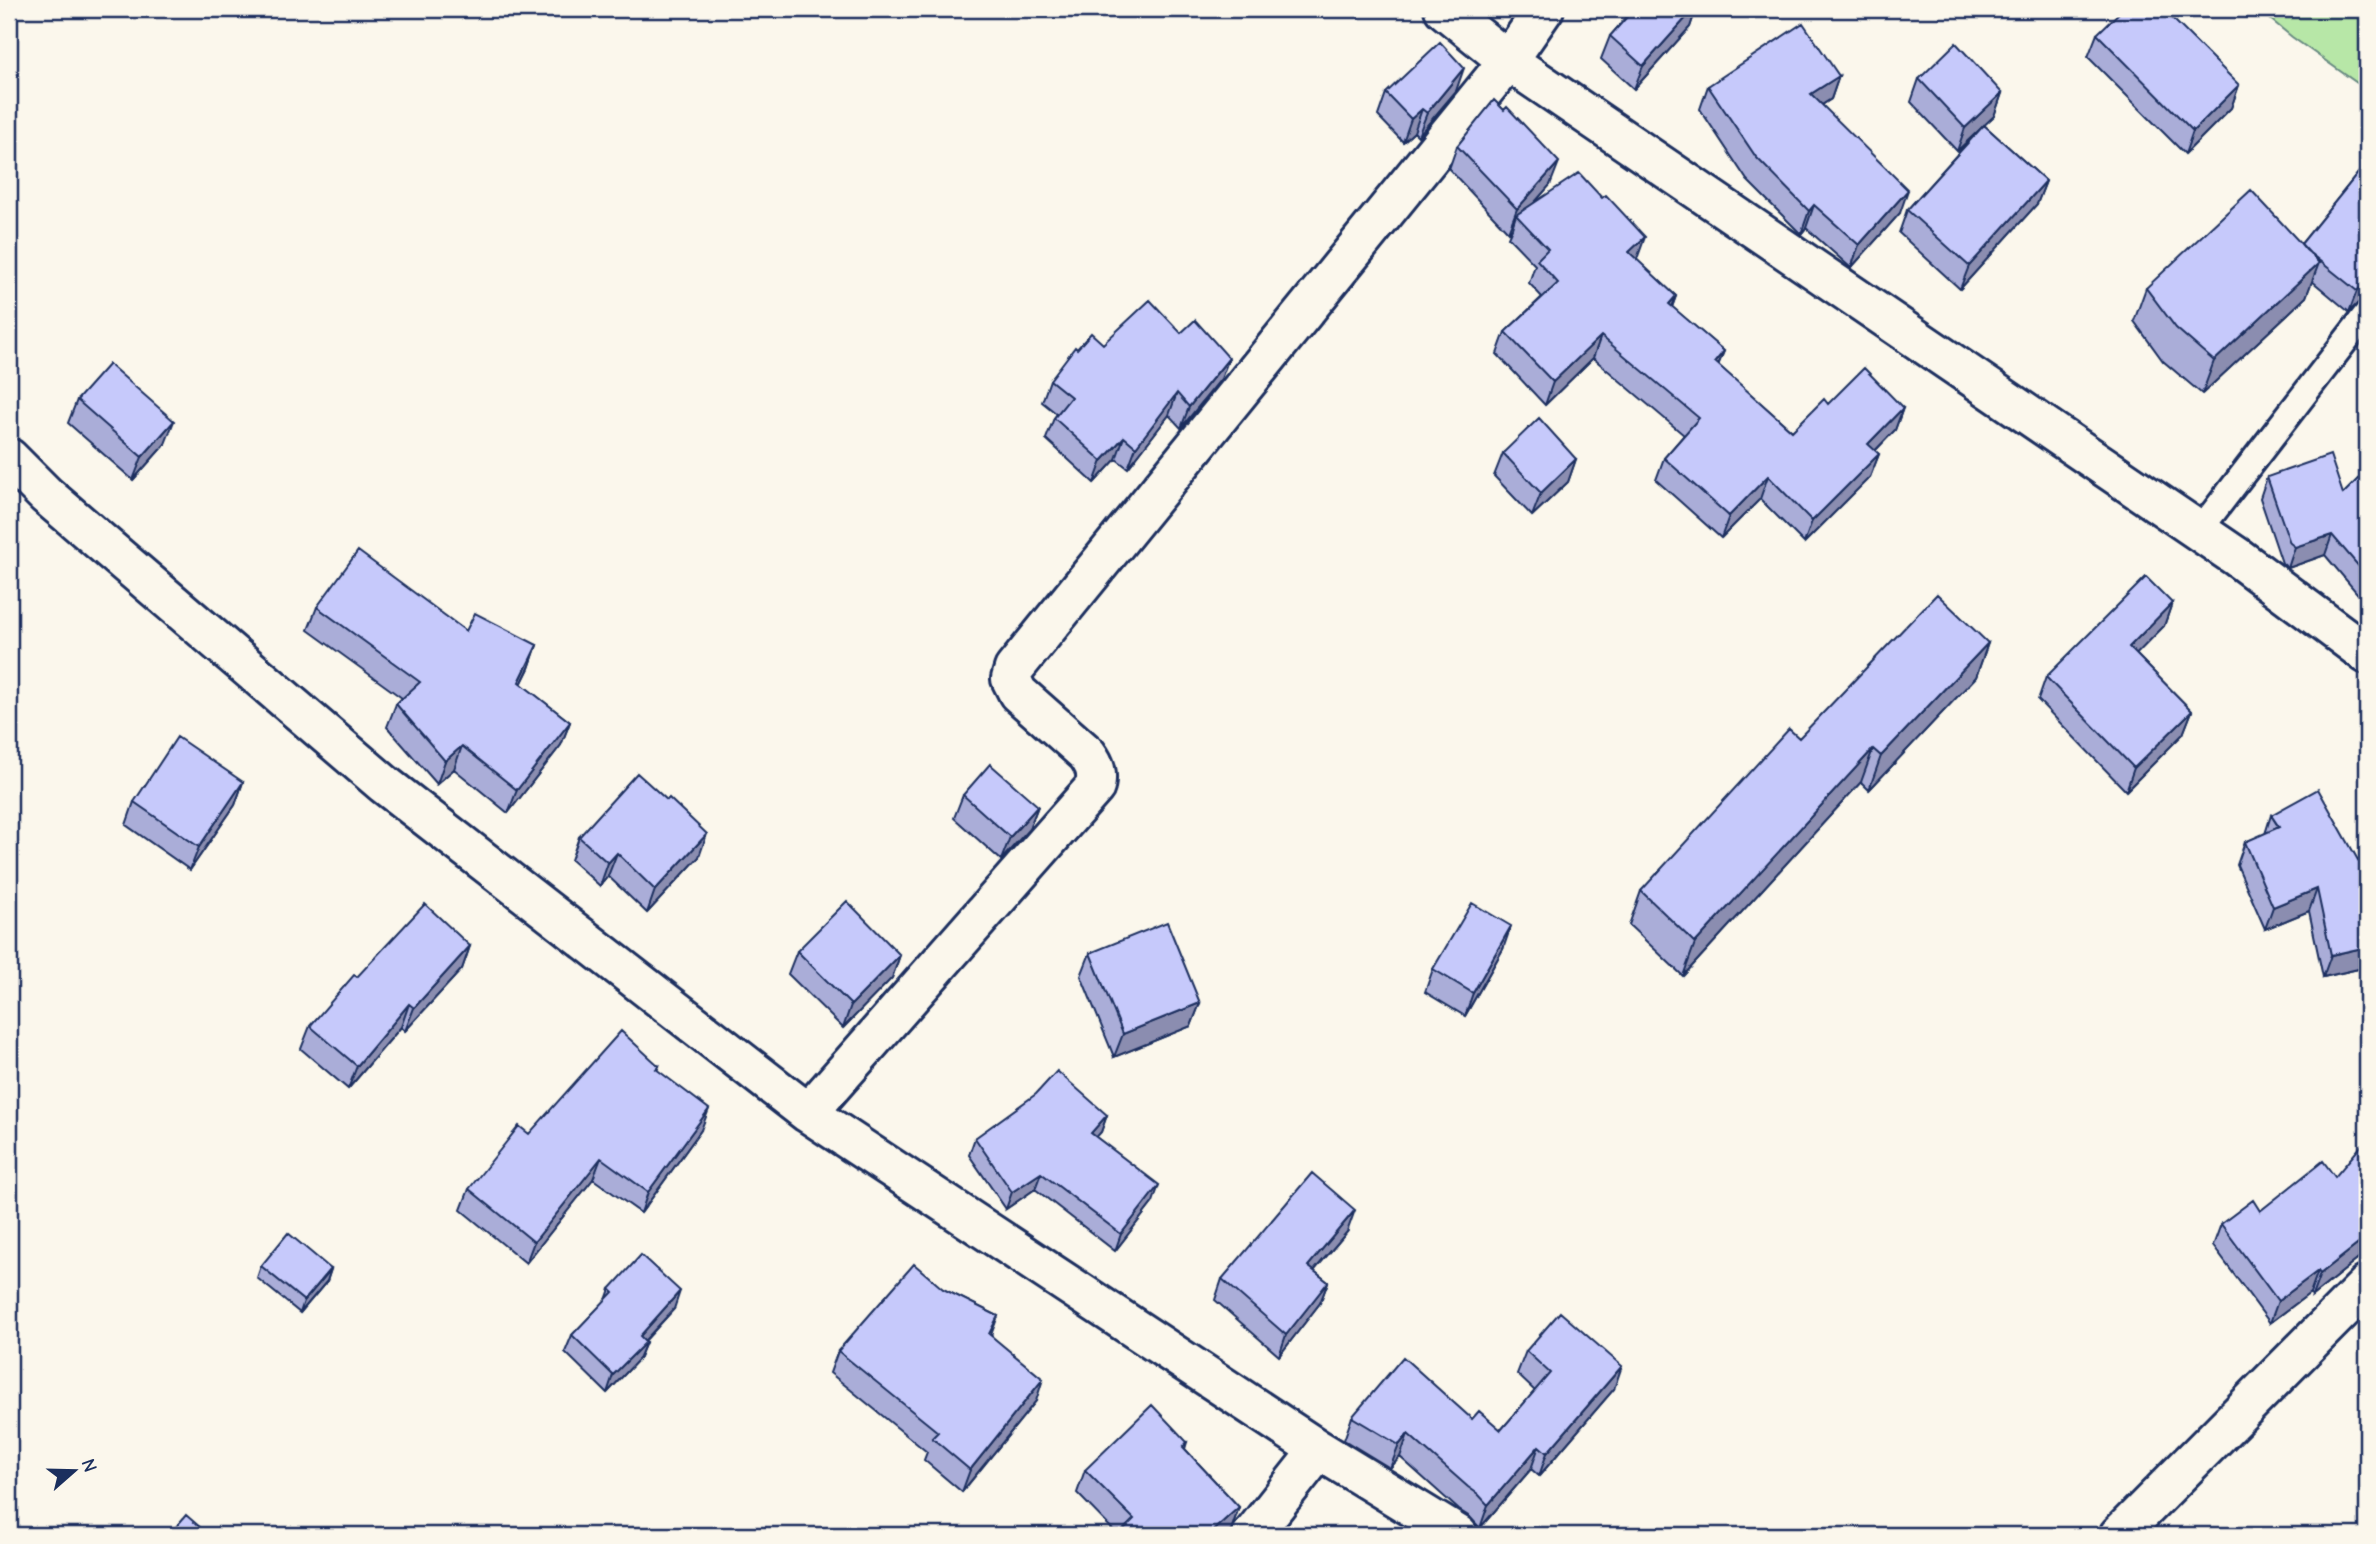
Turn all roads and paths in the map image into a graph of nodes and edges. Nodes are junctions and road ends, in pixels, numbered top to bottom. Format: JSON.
{"nodes":[{"id":1,"x":1444,"y":9,"type":"edge"},
{"id":2,"x":1544,"y":9,"type":"edge"},
{"id":3,"x":1508,"y":61,"type":"junction"},
{"id":4,"x":2367,"y":313,"type":"edge"},
{"id":5,"x":9,"y":458,"type":"edge"},
{"id":6,"x":2199,"y":531,"type":"junction"},
{"id":7,"x":2367,"y":654,"type":"edge"},
{"id":8,"x":808,"y":1113,"type":"junction"},
{"id":9,"x":2367,"y":1285,"type":"edge"},
{"id":10,"x":1319,"y":1450,"type":"junction"},
{"id":11,"x":1252,"y":1535,"type":"edge"},
{"id":12,"x":1458,"y":1535,"type":"edge"},
{"id":13,"x":2119,"y":1535,"type":"edge"}],
"edges":[{"from":1,"to":3,"type":"street"},
{"from":2,"to":3,"type":"street"},
{"from":3,"to":6,"type":"street"},
{"from":3,"to":8,"type":"street"},
{"from":4,"to":6,"type":"lane"},
{"from":5,"to":8,"type":"street"},
{"from":6,"to":7,"type":"street"},
{"from":8,"to":10,"type":"street"},
{"from":9,"to":13,"type":"street"},
{"from":10,"to":11,"type":"street"},
{"from":10,"to":12,"type":"street"}]}
